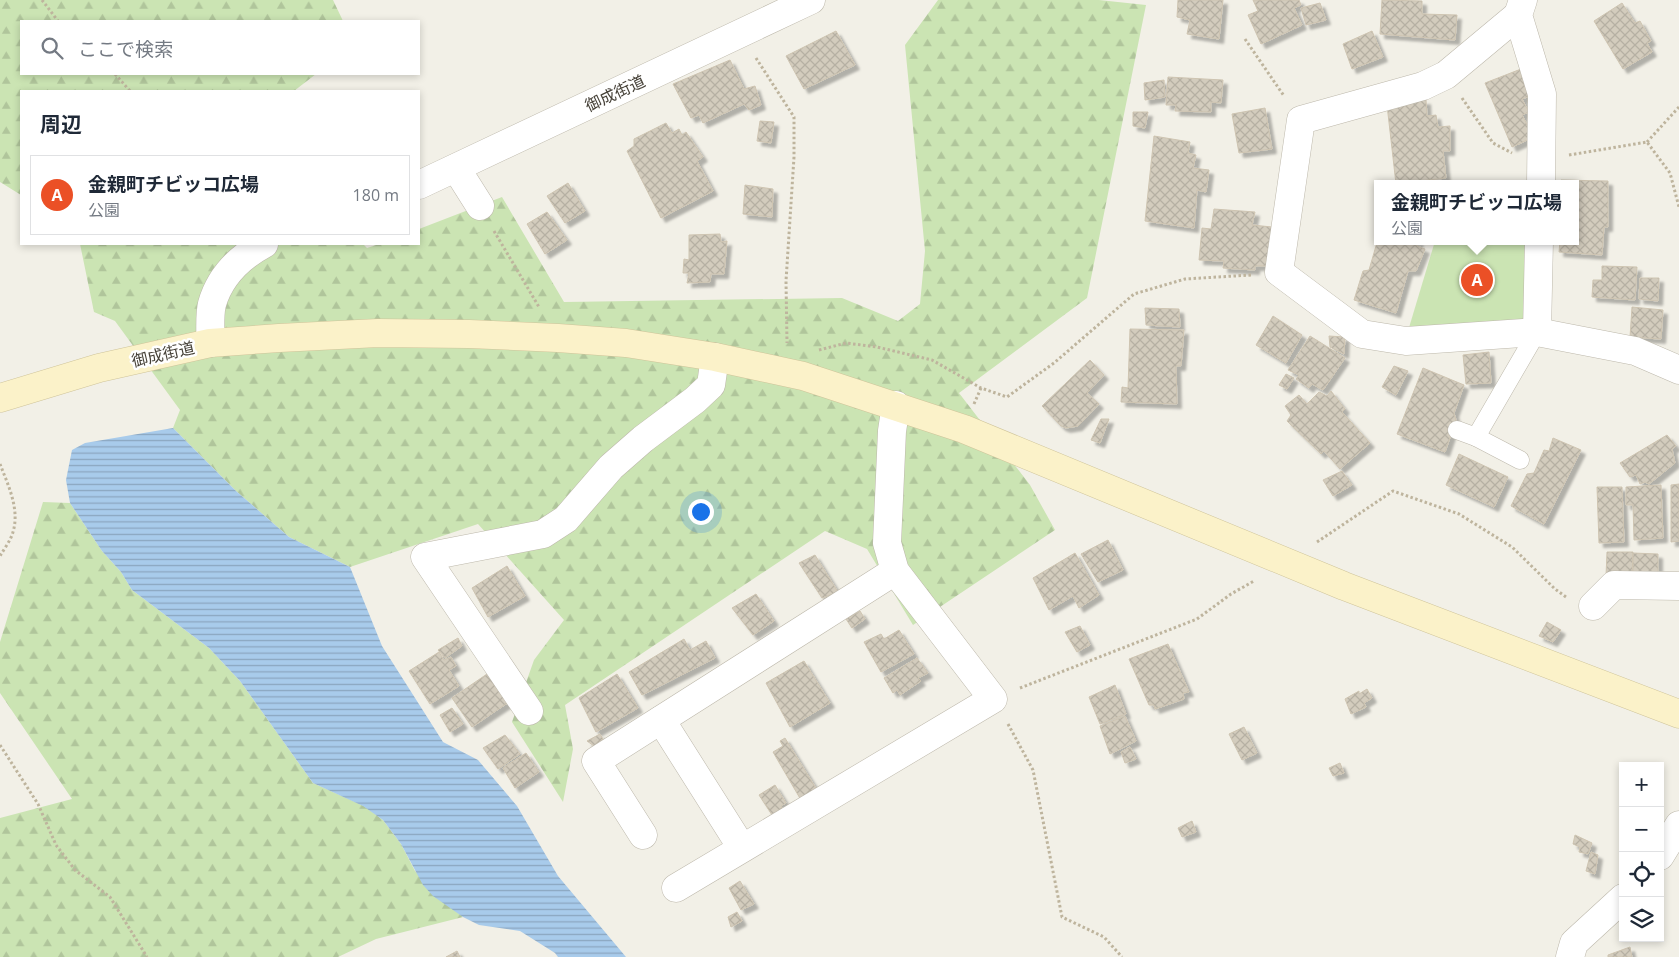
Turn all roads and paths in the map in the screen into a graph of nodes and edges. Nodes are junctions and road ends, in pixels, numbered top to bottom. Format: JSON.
{"nodes":[{"id":1,"x":42,"y":0,"type":"edge"},
{"id":2,"x":811,"y":0,"type":"edge"},
{"id":3,"x":1521,"y":8,"type":"edge"},
{"id":4,"x":57,"y":20,"type":"edge"},
{"id":5,"x":742,"y":34,"type":"junction"},
{"id":6,"x":1245,"y":38,"type":"dead end"},
{"id":7,"x":115,"y":75,"type":"edge"},
{"id":8,"x":1446,"y":75,"type":"junction"},
{"id":9,"x":129,"y":90,"type":"edge"},
{"id":10,"x":1679,"y":107,"type":"edge"},
{"id":11,"x":1301,"y":120,"type":"junction"},
{"id":12,"x":1647,"y":142,"type":"junction"},
{"id":13,"x":456,"y":168,"type":"junction"},
{"id":14,"x":1541,"y":171,"type":"edge"},
{"id":15,"x":420,"y":185,"type":"edge"},
{"id":16,"x":480,"y":206,"type":"joint"},
{"id":17,"x":1679,"y":207,"type":"edge"},
{"id":18,"x":262,"y":245,"type":"edge"},
{"id":19,"x":1539,"y":245,"type":"edge"},
{"id":20,"x":1279,"y":272,"type":"junction"},
{"id":21,"x":1537,"y":332,"type":"junction"},
{"id":22,"x":558,"y":338,"type":"junction"},
{"id":23,"x":210,"y":344,"type":"junction"},
{"id":24,"x":715,"y":358,"type":"junction"},
{"id":25,"x":1679,"y":370,"type":"edge"},
{"id":26,"x":796,"y":375,"type":"junction"},
{"id":27,"x":0,"y":398,"type":"edge"},
{"id":28,"x":896,"y":405,"type":"junction"},
{"id":29,"x":1456,"y":430,"type":"dead end"},
{"id":30,"x":1476,"y":437,"type":"junction"},
{"id":31,"x":1520,"y":460,"type":"dead end"},
{"id":32,"x":0,"y":464,"type":"edge"},
{"id":33,"x":0,"y":556,"type":"edge"},
{"id":34,"x":895,"y":571,"type":"junction"},
{"id":35,"x":1679,"y":586,"type":"edge"},
{"id":36,"x":1593,"y":606,"type":"dead end"},
{"id":37,"x":529,"y":711,"type":"dead end"},
{"id":38,"x":1679,"y":714,"type":"edge"},
{"id":39,"x":661,"y":720,"type":"junction"},
{"id":40,"x":1007,"y":722,"type":"dead end"},
{"id":41,"x":0,"y":745,"type":"edge"},
{"id":42,"x":1679,"y":825,"type":"edge"},
{"id":43,"x":643,"y":835,"type":"dead end"},
{"id":44,"x":742,"y":848,"type":"junction"},
{"id":45,"x":1662,"y":852,"type":"edge"},
{"id":46,"x":676,"y":888,"type":"dead end"},
{"id":47,"x":1619,"y":902,"type":"edge"},
{"id":48,"x":147,"y":957,"type":"edge"},
{"id":49,"x":1122,"y":957,"type":"edge"},
{"id":50,"x":1570,"y":957,"type":"edge"}],
"edges":[{"from":1,"to":4,"type":"path"},
{"from":2,"to":5,"type":"street","name":"御成街道"},
{"from":3,"to":8,"type":"street"},
{"from":3,"to":14,"type":"street"},
{"from":5,"to":13,"type":"street","name":"御成街道"},
{"from":5,"to":26,"type":"path"},
{"from":6,"to":11,"type":"path"},
{"from":7,"to":9,"type":"path"},
{"from":8,"to":11,"type":"street"},
{"from":8,"to":14,"type":"path"},
{"from":10,"to":12,"type":"path"},
{"from":11,"to":20,"type":"street"},
{"from":12,"to":14,"type":"path"},
{"from":12,"to":17,"type":"path"},
{"from":13,"to":15,"type":"street","name":"御成街道"},
{"from":13,"to":16,"type":"street"},
{"from":16,"to":22,"type":"path"},
{"from":18,"to":23,"type":"street","name":"御成街道"},
{"from":19,"to":21,"type":"street"},
{"from":20,"to":21,"type":"street"},
{"from":20,"to":26,"type":"path"},
{"from":21,"to":25,"type":"street"},
{"from":21,"to":30,"type":"lane"},
{"from":22,"to":23,"type":"street"},
{"from":22,"to":24,"type":"street"},
{"from":23,"to":27,"type":"street","name":"御成街道"},
{"from":24,"to":26,"type":"street"},
{"from":24,"to":37,"type":"street"},
{"from":26,"to":28,"type":"street"},
{"from":28,"to":34,"type":"street"},
{"from":28,"to":38,"type":"street"},
{"from":29,"to":30,"type":"lane"},
{"from":30,"to":31,"type":"lane"},
{"from":32,"to":33,"type":"path"},
{"from":34,"to":39,"type":"street"},
{"from":34,"to":44,"type":"street"},
{"from":35,"to":36,"type":"street"},
{"from":39,"to":43,"type":"street"},
{"from":39,"to":44,"type":"street"},
{"from":40,"to":49,"type":"path"},
{"from":41,"to":48,"type":"path"},
{"from":42,"to":45,"type":"street"},
{"from":44,"to":46,"type":"street"},
{"from":47,"to":50,"type":"street"}]}
